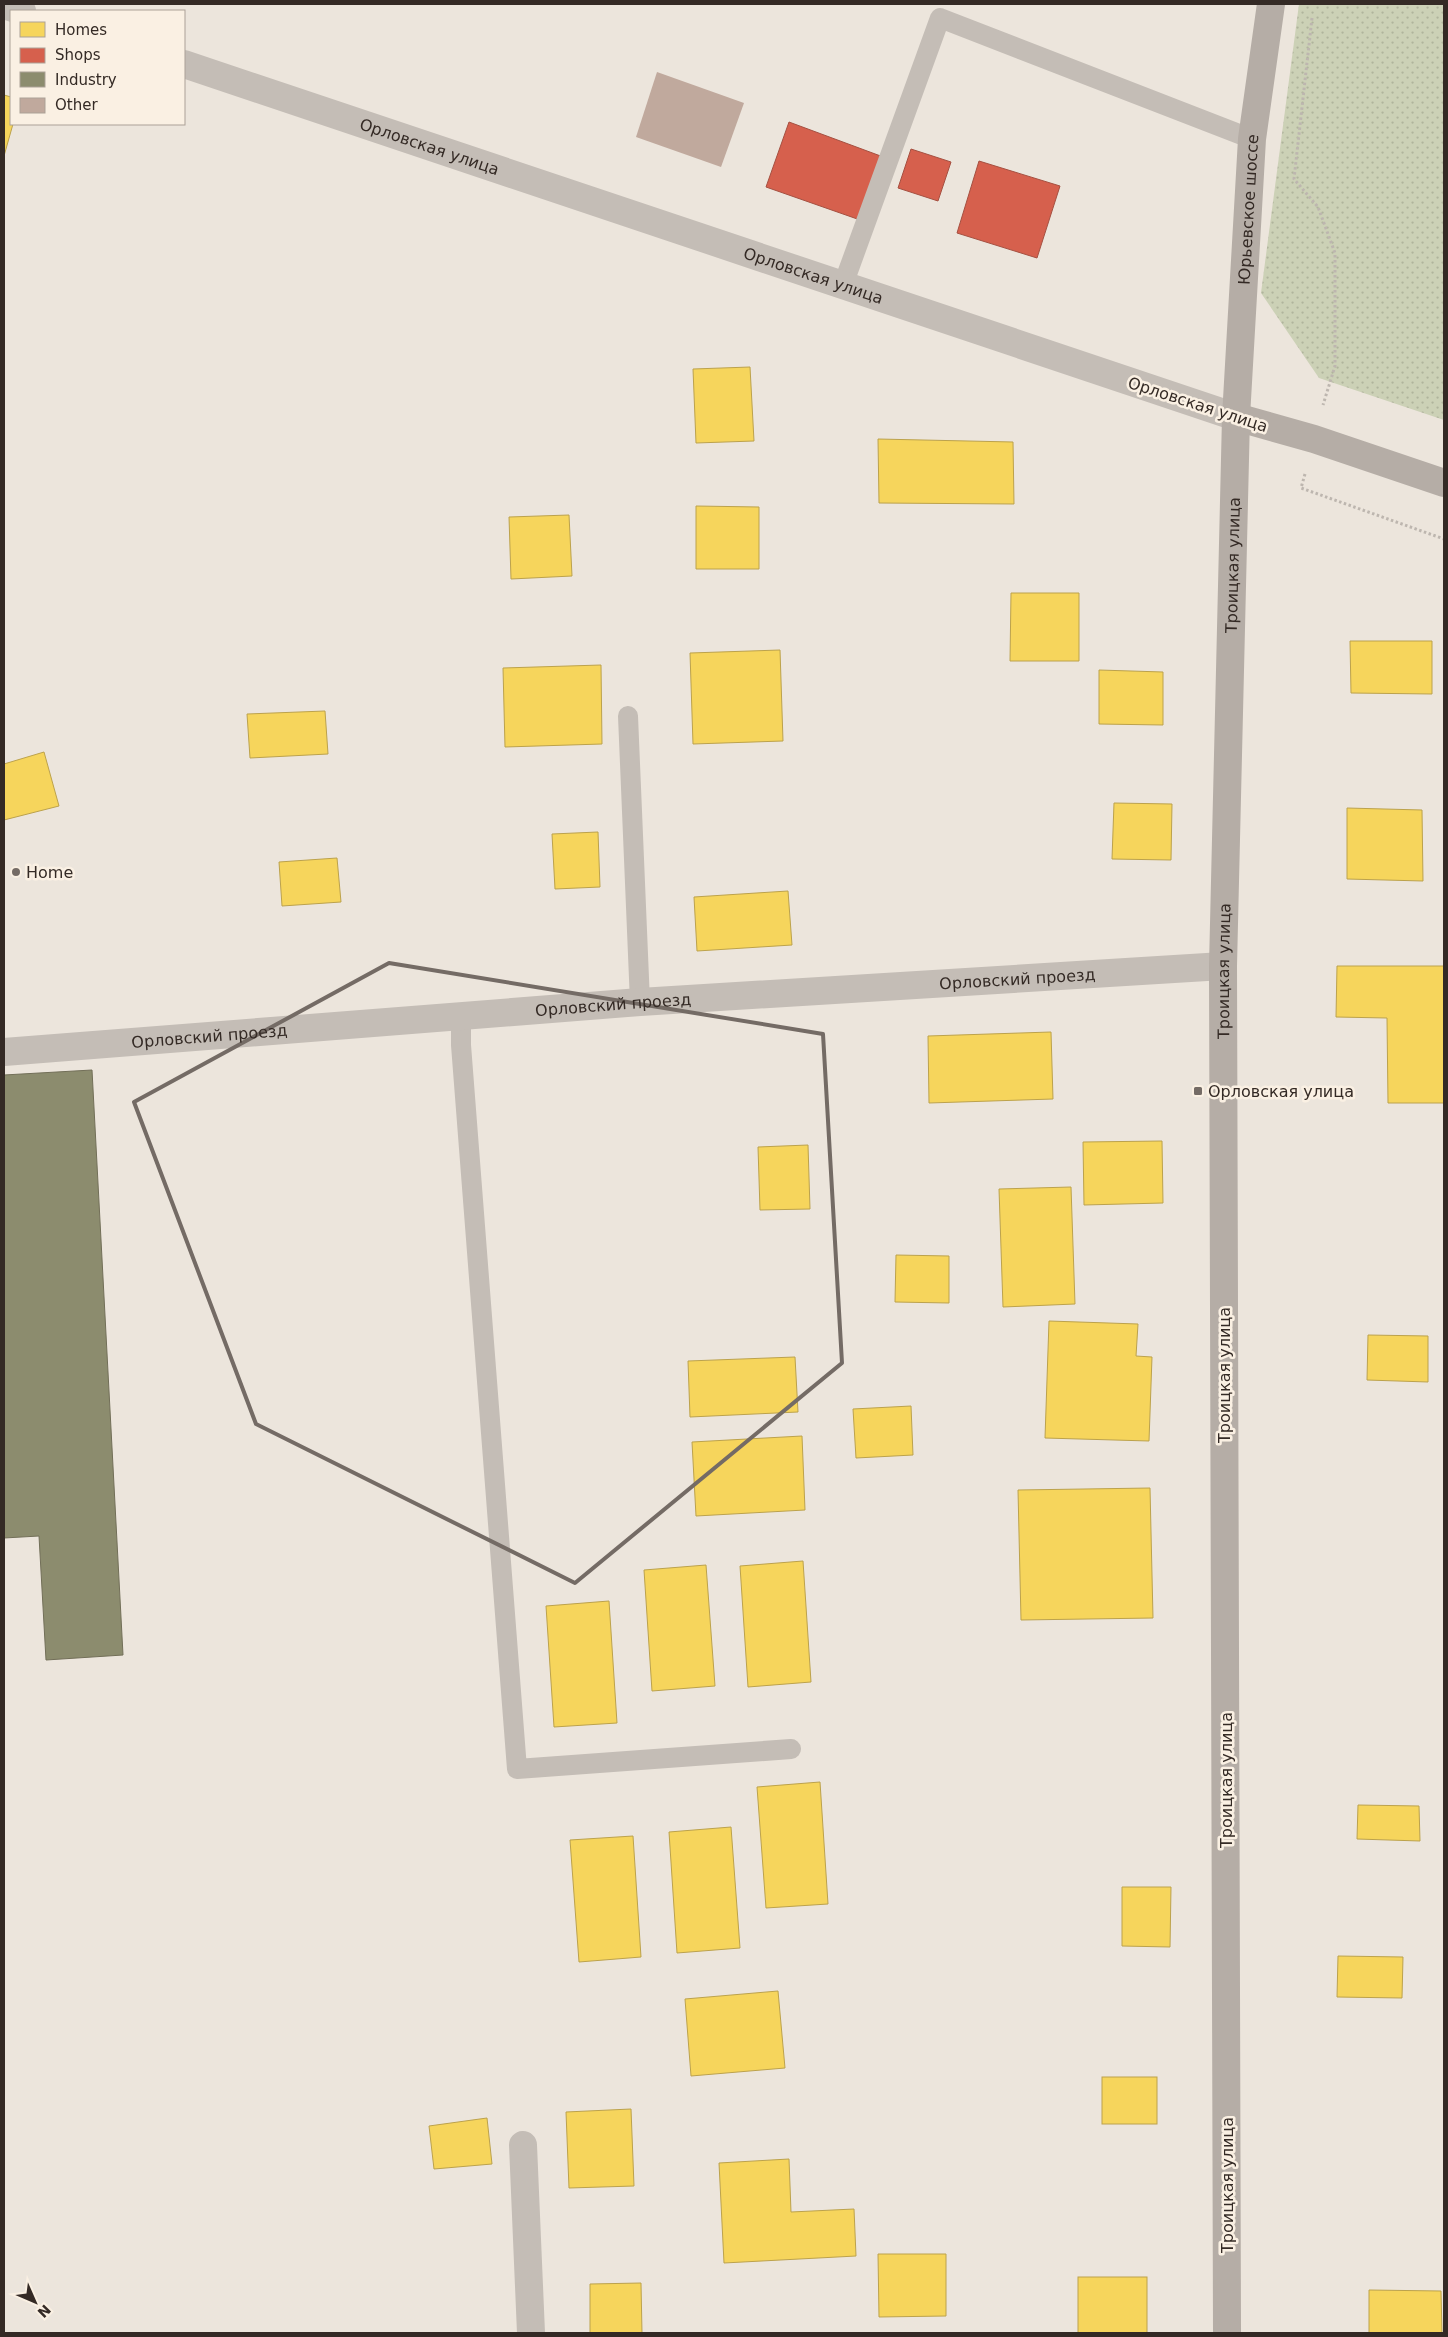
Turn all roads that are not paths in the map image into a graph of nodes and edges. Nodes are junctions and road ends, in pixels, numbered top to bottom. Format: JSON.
{"nodes":[{"id":1,"x":1271,"y":4,"type":"edge"},
{"id":2,"x":4,"y":5,"type":"edge"},
{"id":3,"x":19,"y":10,"type":"edge"},
{"id":4,"x":185,"y":64,"type":"edge"},
{"id":5,"x":1252,"y":139,"type":"junction"},
{"id":6,"x":843,"y":285,"type":"junction"},
{"id":7,"x":1236,"y":417,"type":"junction"},
{"id":8,"x":1444,"y":483,"type":"edge"},
{"id":9,"x":628,"y":716,"type":"dead end"},
{"id":10,"x":1223,"y":966,"type":"junction"},
{"id":11,"x":640,"y":1002,"type":"junction"},
{"id":12,"x":461,"y":1017,"type":"junction"},
{"id":13,"x":4,"y":1052,"type":"edge"},
{"id":14,"x":790,"y":1749,"type":"dead end"},
{"id":15,"x":523,"y":2145,"type":"dead end"},
{"id":16,"x":532,"y":2333,"type":"edge"},
{"id":17,"x":1227,"y":2333,"type":"edge"}],
"edges":[{"from":1,"to":5,"type":"main road","name":"Юрьевское шоссе"},
{"from":2,"to":3,"type":"street"},
{"from":4,"to":6,"type":"street","name":"Орловская улица"},
{"from":5,"to":6,"type":"lane"},
{"from":5,"to":7,"type":"main road","name":"Юрьевское шоссе"},
{"from":6,"to":7,"type":"street","name":"Орловская улица"},
{"from":7,"to":8,"type":"main road","name":"Орловская улица"},
{"from":7,"to":10,"type":"main road","name":"Троицкая улица"},
{"from":9,"to":11,"type":"lane"},
{"from":10,"to":11,"type":"street","name":"Орловский проезд"},
{"from":10,"to":17,"type":"main road","name":"Троицкая улица"},
{"from":11,"to":12,"type":"street","name":"Орловский проезд"},
{"from":12,"to":13,"type":"street","name":"Орловский проезд"},
{"from":12,"to":14,"type":"lane"},
{"from":15,"to":16,"type":"street"}]}
